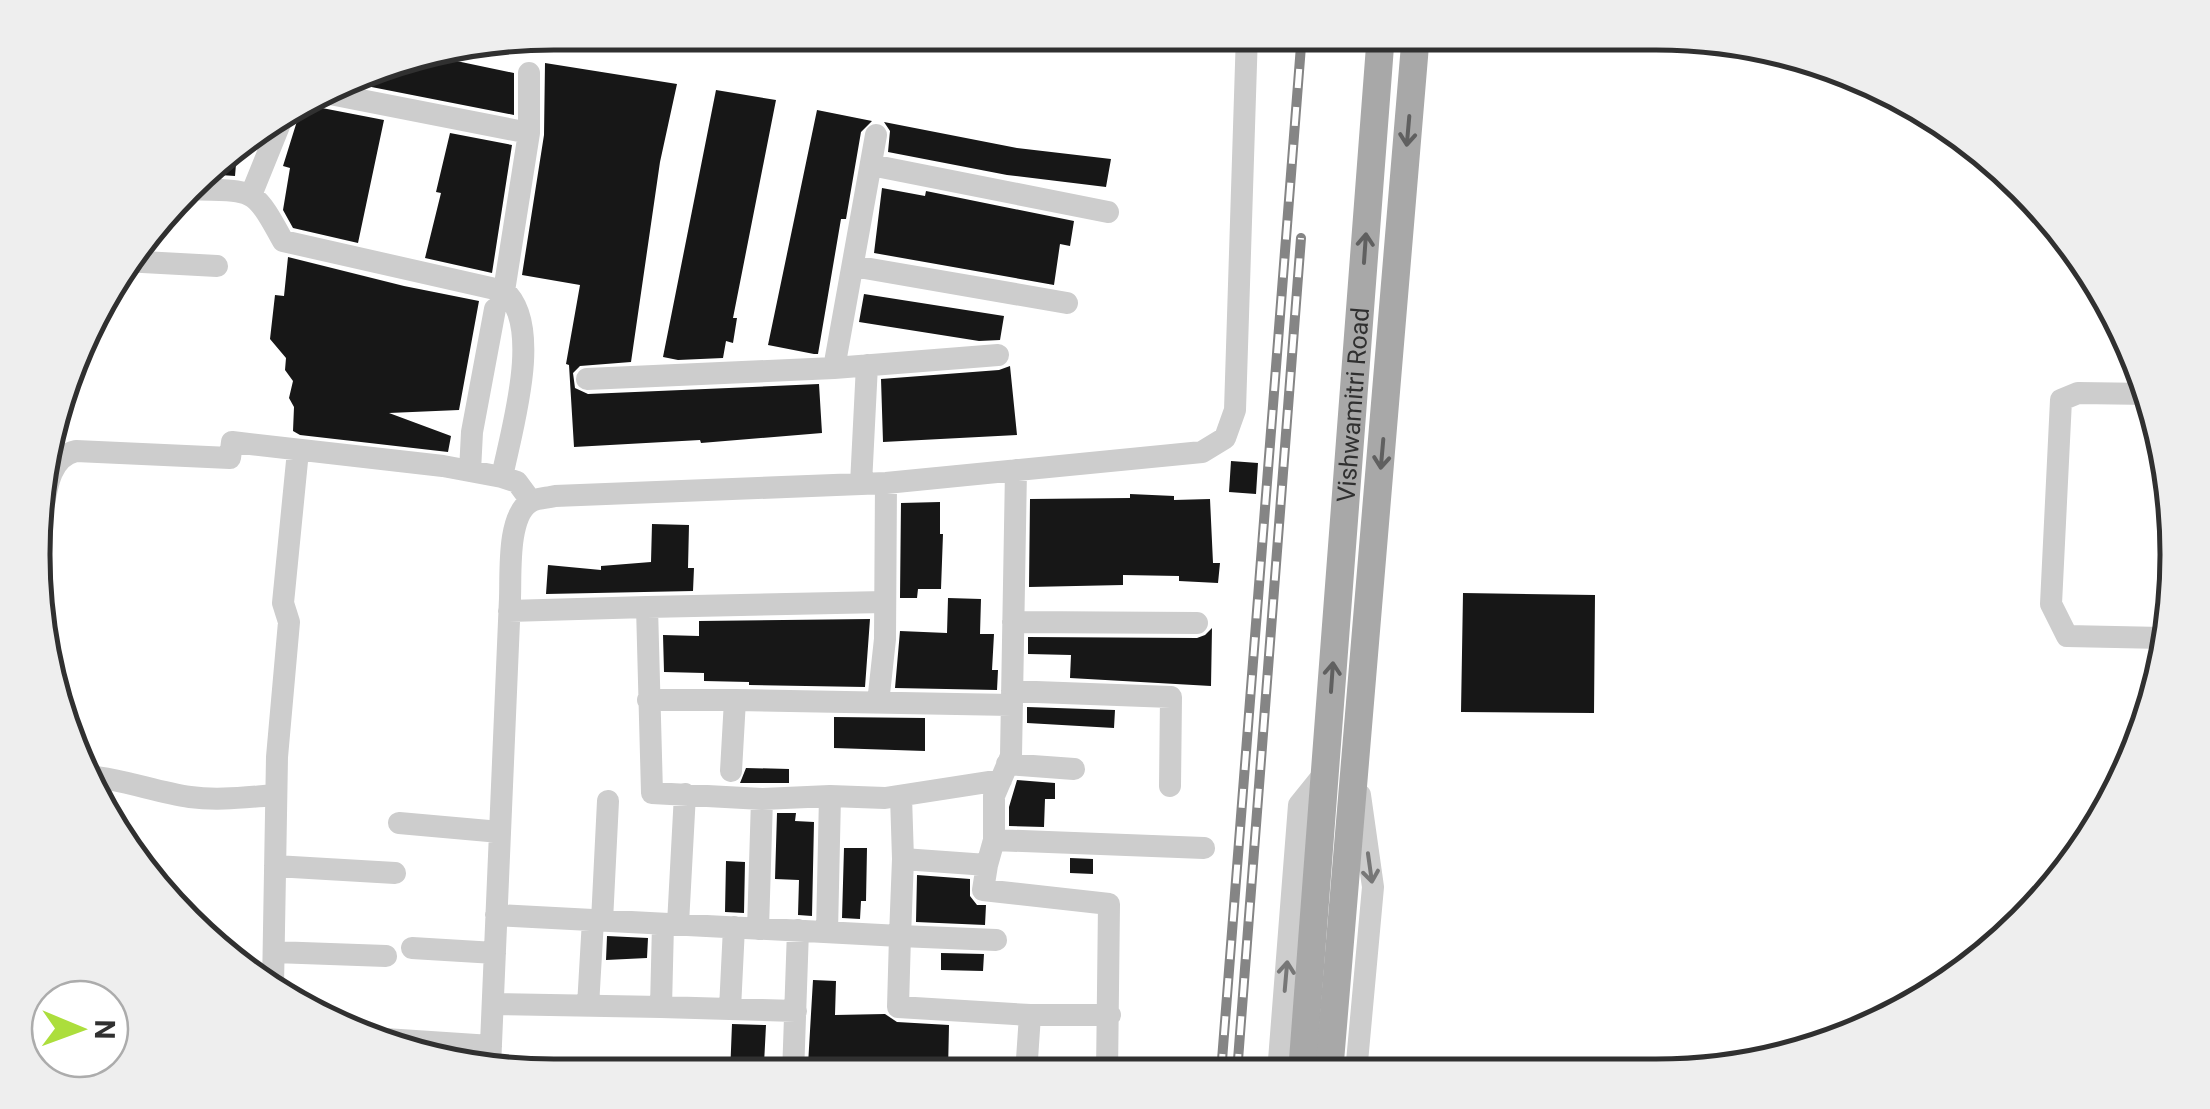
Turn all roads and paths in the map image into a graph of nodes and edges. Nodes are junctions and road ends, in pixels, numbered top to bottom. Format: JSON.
{"nodes":[{"id":1,"x":1246,"y":50,"type":"edge"},
{"id":2,"x":1380,"y":50,"type":"edge"},
{"id":3,"x":1415,"y":50,"type":"edge"},
{"id":4,"x":530,"y":72,"type":"dead end"},
{"id":5,"x":343,"y":96,"type":"edge"},
{"id":6,"x":529,"y":133,"type":"junction"},
{"id":7,"x":275,"y":135,"type":"edge"},
{"id":8,"x":876,"y":136,"type":"dead end"},
{"id":9,"x":870,"y":165,"type":"junction"},
{"id":10,"x":207,"y":190,"type":"edge"},
{"id":11,"x":251,"y":195,"type":"junction"},
{"id":12,"x":1108,"y":212,"type":"dead end"},
{"id":13,"x":144,"y":261,"type":"edge"},
{"id":14,"x":217,"y":266,"type":"dead end"},
{"id":15,"x":853,"y":266,"type":"junction"},
{"id":16,"x":499,"y":300,"type":"junction"},
{"id":17,"x":1068,"y":303,"type":"dead end"},
{"id":18,"x":998,"y":355,"type":"dead end"},
{"id":19,"x":867,"y":366,"type":"junction"},
{"id":20,"x":834,"y":368,"type":"junction"},
{"id":21,"x":587,"y":379,"type":"dead end"},
{"id":22,"x":2134,"y":394,"type":"edge"},
{"id":23,"x":298,"y":451,"type":"junction"},
{"id":24,"x":60,"y":458,"type":"edge"},
{"id":25,"x":1016,"y":470,"type":"junction"},
{"id":26,"x":470,"y":471,"type":"junction"},
{"id":27,"x":502,"y":476,"type":"junction"},
{"id":28,"x":886,"y":482,"type":"junction"},
{"id":29,"x":861,"y":484,"type":"junction"},
{"id":30,"x":531,"y":501,"type":"junction"},
{"id":31,"x":885,"y":602,"type":"junction"},
{"id":32,"x":647,"y":607,"type":"junction"},
{"id":33,"x":509,"y":611,"type":"junction"},
{"id":34,"x":1013,"y":622,"type":"junction"},
{"id":35,"x":1198,"y":622,"type":"dead end"},
{"id":36,"x":2153,"y":638,"type":"edge"},
{"id":37,"x":1012,"y":698,"type":"junction"},
{"id":38,"x":648,"y":700,"type":"junction"},
{"id":39,"x":735,"y":700,"type":"junction"},
{"id":40,"x":878,"y":703,"type":"junction"},
{"id":41,"x":1074,"y":769,"type":"dead end"},
{"id":42,"x":731,"y":770,"type":"dead end"},
{"id":43,"x":1004,"y":772,"type":"junction"},
{"id":44,"x":1357,"y":772,"type":"junction"},
{"id":45,"x":1324,"y":774,"type":"junction"},
{"id":46,"x":102,"y":777,"type":"edge"},
{"id":47,"x":1170,"y":786,"type":"dead end"},
{"id":48,"x":685,"y":794,"type":"junction"},
{"id":49,"x":276,"y":795,"type":"junction"},
{"id":50,"x":830,"y":796,"type":"junction"},
{"id":51,"x":901,"y":796,"type":"junction"},
{"id":52,"x":762,"y":799,"type":"junction"},
{"id":53,"x":608,"y":801,"type":"dead end"},
{"id":54,"x":399,"y":824,"type":"dead end"},
{"id":55,"x":500,"y":832,"type":"junction"},
{"id":56,"x":994,"y":840,"type":"junction"},
{"id":57,"x":1204,"y":848,"type":"dead end"},
{"id":58,"x":902,"y":859,"type":"junction"},
{"id":59,"x":988,"y":865,"type":"junction"},
{"id":60,"x":275,"y":866,"type":"junction"},
{"id":61,"x":395,"y":874,"type":"dead end"},
{"id":62,"x":496,"y":915,"type":"junction"},
{"id":63,"x":598,"y":921,"type":"junction"},
{"id":64,"x":671,"y":924,"type":"junction"},
{"id":65,"x":734,"y":927,"type":"junction"},
{"id":66,"x":758,"y":928,"type":"junction"},
{"id":67,"x":798,"y":930,"type":"junction"},
{"id":68,"x":827,"y":932,"type":"junction"},
{"id":69,"x":900,"y":936,"type":"junction"},
{"id":70,"x":996,"y":940,"type":"dead end"},
{"id":71,"x":412,"y":948,"type":"dead end"},
{"id":72,"x":274,"y":952,"type":"junction"},
{"id":73,"x":495,"y":953,"type":"junction"},
{"id":74,"x":386,"y":956,"type":"dead end"},
{"id":75,"x":273,"y":974,"type":"edge"},
{"id":76,"x":492,"y":1004,"type":"junction"},
{"id":77,"x":588,"y":1006,"type":"junction"},
{"id":78,"x":661,"y":1008,"type":"junction"},
{"id":79,"x":730,"y":1009,"type":"junction"},
{"id":80,"x":796,"y":1011,"type":"junction"},
{"id":81,"x":1030,"y":1015,"type":"junction"},
{"id":82,"x":1110,"y":1015,"type":"junction"},
{"id":83,"x":490,"y":1056,"type":"edge"},
{"id":84,"x":794,"y":1059,"type":"edge"},
{"id":85,"x":1027,"y":1059,"type":"edge"},
{"id":86,"x":1109,"y":1059,"type":"edge"},
{"id":87,"x":1279,"y":1059,"type":"edge"},
{"id":88,"x":1303,"y":1059,"type":"edge"},
{"id":89,"x":1330,"y":1059,"type":"edge"},
{"id":90,"x":1357,"y":1059,"type":"edge"}],
"edges":[{"from":1,"to":25,"type":"street"},
{"from":45,"to":2,"type":"main road","name":"Vishwamitri Road","one_way":true},
{"from":3,"to":44,"type":"main road","name":"Vishwamitri Road","one_way":true},
{"from":4,"to":6,"type":"street"},
{"from":5,"to":6,"type":"street"},
{"from":6,"to":16,"type":"street"},
{"from":7,"to":11,"type":"street"},
{"from":8,"to":9,"type":"street"},
{"from":9,"to":12,"type":"street"},
{"from":9,"to":15,"type":"street"},
{"from":10,"to":11,"type":"street"},
{"from":11,"to":16,"type":"street"},
{"from":13,"to":14,"type":"street"},
{"from":15,"to":17,"type":"street"},
{"from":15,"to":20,"type":"street"},
{"from":16,"to":26,"type":"street"},
{"from":16,"to":27,"type":"street"},
{"from":18,"to":19,"type":"street"},
{"from":19,"to":20,"type":"street"},
{"from":19,"to":29,"type":"street"},
{"from":20,"to":21,"type":"street"},
{"from":22,"to":36,"type":"street"},
{"from":23,"to":24,"type":"street"},
{"from":23,"to":26,"type":"street"},
{"from":23,"to":49,"type":"street"},
{"from":25,"to":28,"type":"street"},
{"from":25,"to":34,"type":"street"},
{"from":26,"to":27,"type":"street"},
{"from":27,"to":30,"type":"street"},
{"from":28,"to":29,"type":"street"},
{"from":28,"to":31,"type":"street"},
{"from":29,"to":30,"type":"street"},
{"from":30,"to":33,"type":"street"},
{"from":31,"to":32,"type":"street"},
{"from":31,"to":40,"type":"street"},
{"from":32,"to":33,"type":"street"},
{"from":32,"to":38,"type":"street"},
{"from":33,"to":55,"type":"street"},
{"from":34,"to":35,"type":"street"},
{"from":34,"to":37,"type":"street"},
{"from":37,"to":40,"type":"street"},
{"from":37,"to":43,"type":"street"},
{"from":37,"to":47,"type":"street"},
{"from":38,"to":39,"type":"street"},
{"from":38,"to":48,"type":"street"},
{"from":39,"to":40,"type":"street"},
{"from":39,"to":42,"type":"street"},
{"from":41,"to":43,"type":"street"},
{"from":43,"to":51,"type":"street"},
{"from":43,"to":56,"type":"street"},
{"from":44,"to":89,"type":"main road","name":"Vishwamitri Road"},
{"from":44,"to":90,"type":"street","one_way":true},
{"from":87,"to":45,"type":"street","one_way":true},
{"from":45,"to":88,"type":"main road","name":"Vishwamitri Road"},
{"from":46,"to":49,"type":"street"},
{"from":48,"to":52,"type":"street"},
{"from":48,"to":64,"type":"street"},
{"from":49,"to":60,"type":"street"},
{"from":50,"to":51,"type":"street"},
{"from":50,"to":52,"type":"street"},
{"from":50,"to":68,"type":"street"},
{"from":51,"to":58,"type":"street"},
{"from":52,"to":66,"type":"street"},
{"from":53,"to":63,"type":"street"},
{"from":54,"to":55,"type":"street"},
{"from":55,"to":62,"type":"street"},
{"from":56,"to":57,"type":"street"},
{"from":56,"to":59,"type":"street"},
{"from":58,"to":59,"type":"street"},
{"from":58,"to":69,"type":"street"},
{"from":59,"to":82,"type":"street"},
{"from":60,"to":61,"type":"street"},
{"from":60,"to":72,"type":"street"},
{"from":62,"to":63,"type":"street"},
{"from":62,"to":73,"type":"street"},
{"from":63,"to":64,"type":"street"},
{"from":63,"to":77,"type":"street"},
{"from":64,"to":65,"type":"street"},
{"from":64,"to":78,"type":"street"},
{"from":65,"to":66,"type":"street"},
{"from":65,"to":79,"type":"street"},
{"from":66,"to":67,"type":"street"},
{"from":67,"to":68,"type":"street"},
{"from":67,"to":80,"type":"street"},
{"from":68,"to":69,"type":"street"},
{"from":69,"to":70,"type":"street"},
{"from":69,"to":81,"type":"street"},
{"from":71,"to":73,"type":"street"},
{"from":72,"to":74,"type":"street"},
{"from":72,"to":75,"type":"street"},
{"from":73,"to":76,"type":"street"},
{"from":76,"to":77,"type":"street"},
{"from":76,"to":83,"type":"street"},
{"from":77,"to":78,"type":"street"},
{"from":78,"to":79,"type":"street"},
{"from":79,"to":80,"type":"street"},
{"from":80,"to":84,"type":"street"},
{"from":81,"to":82,"type":"street"},
{"from":81,"to":85,"type":"street"},
{"from":82,"to":86,"type":"street"}]}
